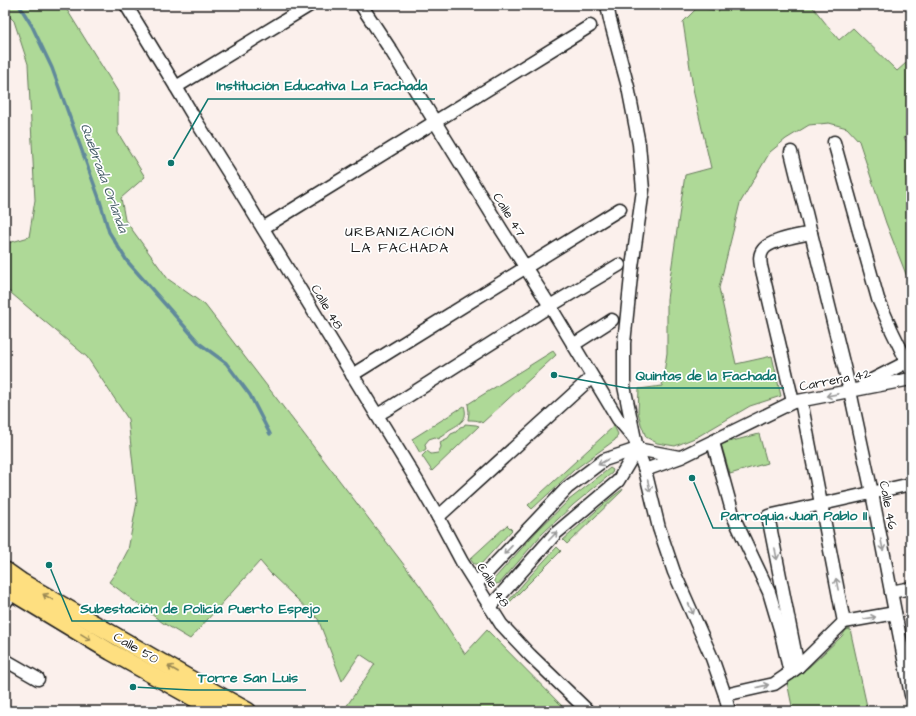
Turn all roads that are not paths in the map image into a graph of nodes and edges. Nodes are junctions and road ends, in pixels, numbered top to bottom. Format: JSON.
{"nodes":[{"id":1,"x":126,"y":5,"type":"edge"},
{"id":2,"x":310,"y":5,"type":"edge"},
{"id":3,"x":361,"y":5,"type":"edge"},
{"id":4,"x":607,"y":5,"type":"edge"},
{"id":5,"x":590,"y":26,"type":"dead end"},
{"id":6,"x":176,"y":87,"type":"junction"},
{"id":7,"x":435,"y":122,"type":"junction"},
{"id":8,"x":834,"y":142,"type":"dead end"},
{"id":9,"x":791,"y":152,"type":"dead end"},
{"id":10,"x":620,"y":209,"type":"dead end"},
{"id":11,"x":263,"y":228,"type":"junction"},
{"id":12,"x":811,"y":233,"type":"junction"},
{"id":13,"x":619,"y":265,"type":"dead end"},
{"id":14,"x":526,"y":268,"type":"junction"},
{"id":15,"x":550,"y":306,"type":"junction"},
{"id":16,"x":612,"y":320,"type":"dead end"},
{"id":17,"x":573,"y":345,"type":"junction"},
{"id":18,"x":909,"y":366,"type":"edge"},
{"id":19,"x":352,"y":375,"type":"junction"},
{"id":20,"x":592,"y":377,"type":"junction"},
{"id":21,"x":911,"y":379,"type":"edge"},
{"id":22,"x":850,"y":391,"type":"junction"},
{"id":23,"x":797,"y":402,"type":"junction"},
{"id":24,"x":377,"y":416,"type":"junction"},
{"id":25,"x":713,"y":442,"type":"junction"},
{"id":26,"x":636,"y":444,"type":"junction"},
{"id":27,"x":681,"y":457,"type":"junction"},
{"id":28,"x":645,"y":470,"type":"junction"},
{"id":29,"x":911,"y":484,"type":"edge"},
{"id":30,"x":872,"y":493,"type":"junction"},
{"id":31,"x":821,"y":504,"type":"junction"},
{"id":32,"x":438,"y":517,"type":"junction"},
{"id":33,"x":5,"y":570,"type":"edge"},
{"id":34,"x":476,"y":584,"type":"junction"},
{"id":35,"x":911,"y":588,"type":"edge"},
{"id":36,"x":891,"y":592,"type":"junction"},
{"id":37,"x":8,"y":594,"type":"edge"},
{"id":38,"x":490,"y":607,"type":"junction"},
{"id":39,"x":895,"y":613,"type":"junction"},
{"id":40,"x":844,"y":622,"type":"junction"},
{"id":41,"x":5,"y":660,"type":"edge"},
{"id":42,"x":794,"y":670,"type":"junction"},
{"id":43,"x":38,"y":679,"type":"dead end"},
{"id":44,"x":725,"y":695,"type":"junction"},
{"id":45,"x":911,"y":695,"type":"edge"},
{"id":46,"x":728,"y":710,"type":"edge"},
{"id":47,"x":217,"y":711,"type":"edge"},
{"id":48,"x":248,"y":711,"type":"edge"},
{"id":49,"x":588,"y":711,"type":"edge"}],
"edges":[{"from":1,"to":6,"type":"street","name":"Calle 48"},
{"from":2,"to":6,"type":"street"},
{"from":3,"to":7,"type":"street","name":"Calle 47"},
{"from":4,"to":26,"type":"street"},
{"from":5,"to":7,"type":"street"},
{"from":6,"to":11,"type":"street","name":"Calle 48"},
{"from":7,"to":11,"type":"street"},
{"from":7,"to":14,"type":"street","name":"Calle 47"},
{"from":8,"to":18,"type":"street"},
{"from":9,"to":12,"type":"street","name":"Calle 46"},
{"from":10,"to":14,"type":"street"},
{"from":11,"to":19,"type":"street","name":"Calle 48"},
{"from":12,"to":22,"type":"street","name":"Calle 46"},
{"from":12,"to":23,"type":"street"},
{"from":13,"to":15,"type":"street"},
{"from":14,"to":15,"type":"street","name":"Calle 47"},
{"from":14,"to":19,"type":"street"},
{"from":15,"to":17,"type":"street","name":"Calle 47"},
{"from":15,"to":24,"type":"street"},
{"from":16,"to":17,"type":"street"},
{"from":17,"to":20,"type":"street","name":"Calle 47"},
{"from":18,"to":22,"type":"street"},
{"from":19,"to":24,"type":"street","name":"Calle 48"},
{"from":20,"to":26,"type":"street","name":"Calle 47"},
{"from":20,"to":32,"type":"street"},
{"from":21,"to":22,"type":"street","name":"Carrera 42"},
{"from":22,"to":23,"type":"street","name":"Carrera 42","one_way":true},
{"from":22,"to":30,"type":"street","name":"Calle 46"},
{"from":23,"to":25,"type":"street","name":"Carrera 42"},
{"from":23,"to":31,"type":"street"},
{"from":24,"to":32,"type":"street","name":"Calle 48"},
{"from":25,"to":27,"type":"street","name":"Carrera 42"},
{"from":25,"to":42,"type":"street"},
{"from":26,"to":27,"type":"street"},
{"from":26,"to":28,"type":"street"},
{"from":26,"to":34,"type":"street","one_way":true},
{"from":38,"to":26,"type":"street","one_way":true},
{"from":27,"to":28,"type":"street","name":"Carrera 42"},
{"from":28,"to":44,"type":"street","one_way":true},
{"from":29,"to":30,"type":"street"},
{"from":30,"to":31,"type":"street"},
{"from":30,"to":36,"type":"street","name":"Calle 46","one_way":true},
{"from":40,"to":31,"type":"street","one_way":true},
{"from":31,"to":42,"type":"street","one_way":true},
{"from":32,"to":34,"type":"street","name":"Calle 48"},
{"from":48,"to":33,"type":"main road","name":"Calle 50","one_way":true},
{"from":34,"to":38,"type":"street","name":"Calle 48"},
{"from":35,"to":36,"type":"street"},
{"from":36,"to":39,"type":"street","name":"Calle 46"},
{"from":37,"to":47,"type":"main road","name":"Calle 50","one_way":true},
{"from":38,"to":49,"type":"street","name":"Calle 48"},
{"from":40,"to":39,"type":"street","one_way":true},
{"from":39,"to":45,"type":"street","name":"Calle 46"},
{"from":40,"to":42,"type":"street"},
{"from":41,"to":43,"type":"street"},
{"from":44,"to":42,"type":"street","one_way":true},
{"from":44,"to":46,"type":"street"}]}
